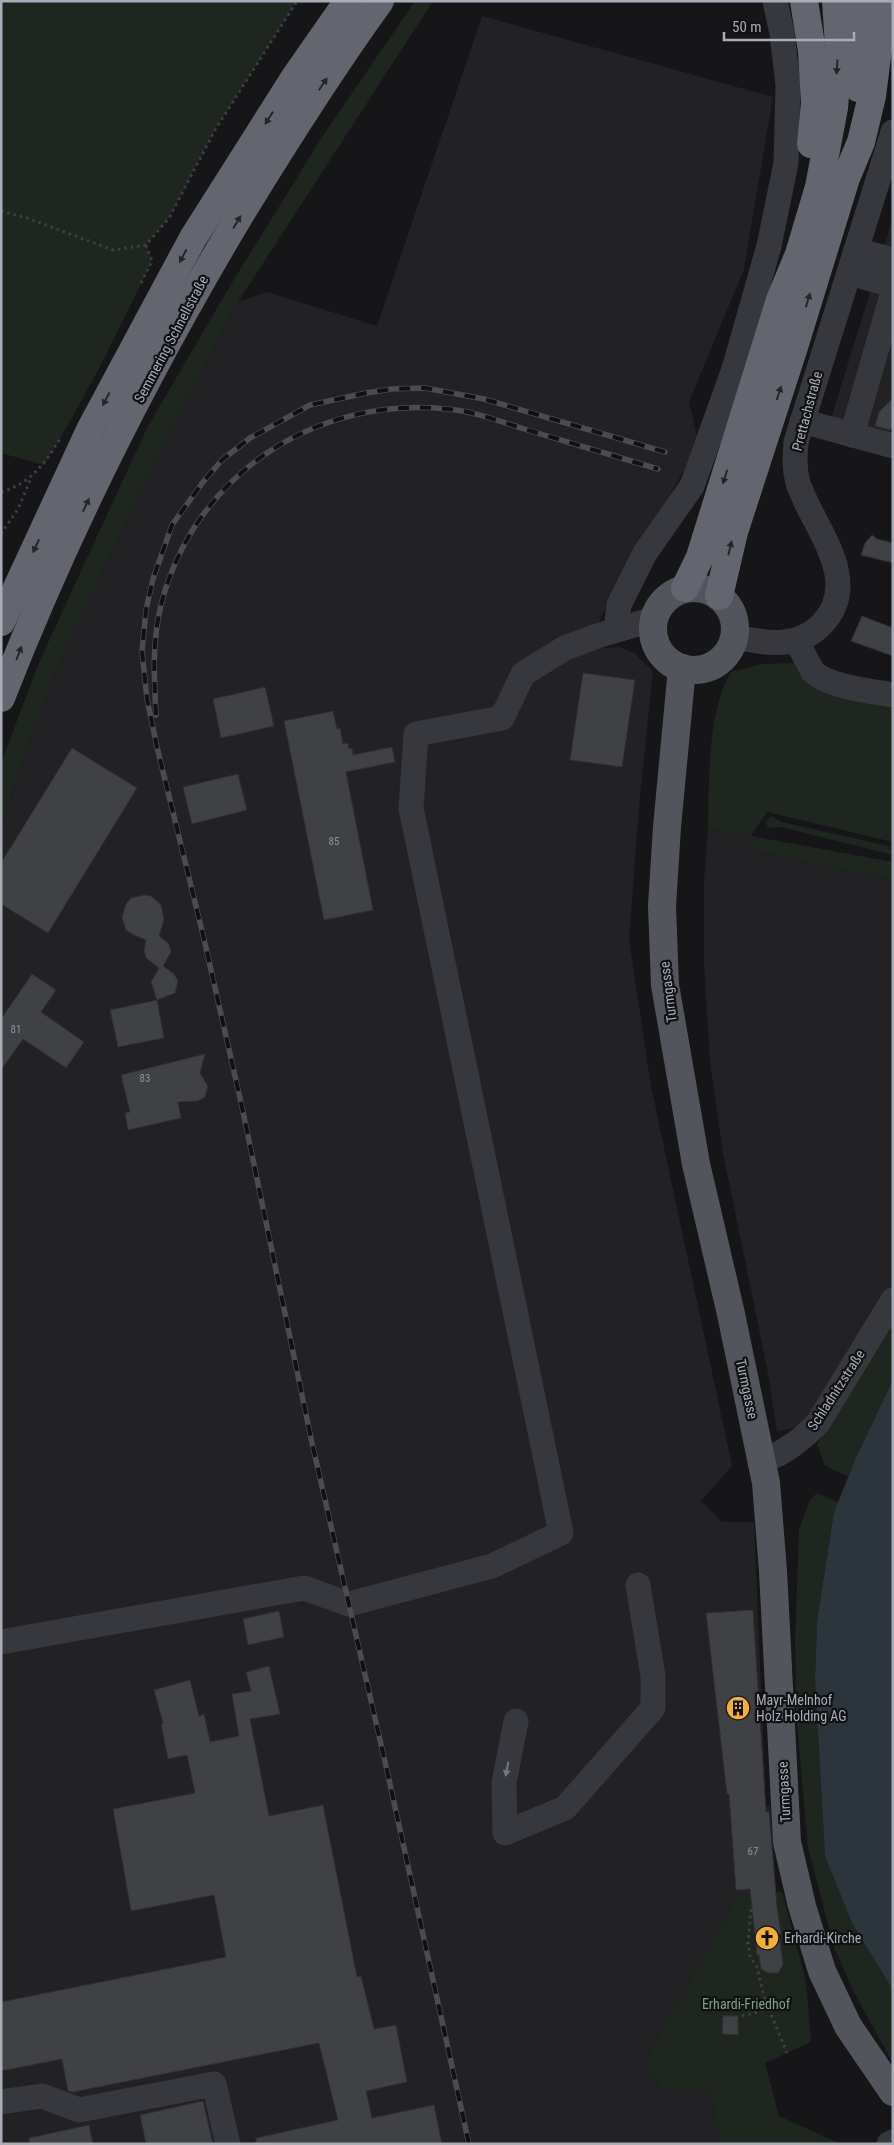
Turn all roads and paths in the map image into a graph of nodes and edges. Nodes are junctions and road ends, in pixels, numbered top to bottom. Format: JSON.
{"nodes":[{"id":1,"x":297,"y":1,"type":"edge"},
{"id":2,"x":348,"y":1,"type":"edge"},
{"id":3,"x":380,"y":1,"type":"edge"},
{"id":4,"x":775,"y":1,"type":"edge"},
{"id":5,"x":804,"y":1,"type":"edge"},
{"id":6,"x":836,"y":1,"type":"edge"},
{"id":7,"x":858,"y":1,"type":"edge"},
{"id":8,"x":884,"y":1,"type":"edge"},
{"id":9,"x":893,"y":132,"type":"edge"},
{"id":10,"x":846,"y":178,"type":"junction"},
{"id":11,"x":886,"y":180,"type":"edge"},
{"id":12,"x":1,"y":211,"type":"edge"},
{"id":13,"x":146,"y":245,"type":"junction"},
{"id":14,"x":893,"y":260,"type":"edge"},
{"id":15,"x":852,"y":261,"type":"junction"},
{"id":16,"x":893,"y":286,"type":"edge"},
{"id":17,"x":140,"y":287,"type":"dead end"},
{"id":18,"x":893,"y":292,"type":"edge"},
{"id":19,"x":780,"y":300,"type":"junction"},
{"id":20,"x":802,"y":421,"type":"junction"},
{"id":21,"x":62,"y":435,"type":"dead end"},
{"id":22,"x":852,"y":435,"type":"junction"},
{"id":23,"x":893,"y":446,"type":"edge"},
{"id":24,"x":32,"y":478,"type":"junction"},
{"id":25,"x":1,"y":492,"type":"edge"},
{"id":26,"x":1,"y":534,"type":"edge"},
{"id":27,"x":685,"y":588,"type":"junction"},
{"id":28,"x":719,"y":596,"type":"junction"},
{"id":29,"x":654,"y":618,"type":"junction"},
{"id":30,"x":1,"y":622,"type":"edge"},
{"id":31,"x":606,"y":633,"type":"junction"},
{"id":32,"x":734,"y":637,"type":"junction"},
{"id":33,"x":796,"y":640,"type":"junction"},
{"id":34,"x":682,"y":668,"type":"junction"},
{"id":35,"x":893,"y":695,"type":"edge"},
{"id":36,"x":1,"y":698,"type":"edge"},
{"id":37,"x":893,"y":1300,"type":"edge"},
{"id":38,"x":763,"y":1461,"type":"junction"},
{"id":39,"x":638,"y":1585,"type":"dead end"},
{"id":40,"x":1,"y":1642,"type":"edge"},
{"id":41,"x":516,"y":1721,"type":"dead end"},
{"id":42,"x":766,"y":1900,"type":"dead end"},
{"id":43,"x":769,"y":2008,"type":"junction"},
{"id":44,"x":742,"y":2016,"type":"dead end"},
{"id":45,"x":787,"y":2053,"type":"dead end"},
{"id":46,"x":893,"y":2092,"type":"edge"},
{"id":47,"x":1,"y":2102,"type":"edge"},
{"id":48,"x":228,"y":2144,"type":"edge"}],
"edges":[{"from":1,"to":13,"type":"path"},
{"from":2,"to":30,"type":"highway","name":"Semmering Schnellstraße","one_way":true},
{"from":36,"to":3,"type":"highway","name":"Semmering Schnellstraße","one_way":true},
{"from":4,"to":31,"type":"street"},
{"from":5,"to":19,"type":"highway"},
{"from":6,"to":19,"type":"highway","one_way":true},
{"from":7,"to":10,"type":"highway"},
{"from":8,"to":10,"type":"highway"},
{"from":9,"to":11,"type":"street","name":"Prettachstraße"},
{"from":28,"to":10,"type":"highway","one_way":true},
{"from":11,"to":15,"type":"street","name":"Prettachstraße"},
{"from":12,"to":13,"type":"path"},
{"from":13,"to":17,"type":"path"},
{"from":14,"to":15,"type":"street"},
{"from":15,"to":16,"type":"street"},
{"from":15,"to":20,"type":"street","name":"Prettachstraße"},
{"from":18,"to":22,"type":"street"},
{"from":19,"to":27,"type":"highway","one_way":true},
{"from":20,"to":22,"type":"street"},
{"from":20,"to":33,"type":"street","name":"Prettachstraße"},
{"from":21,"to":24,"type":"path"},
{"from":22,"to":23,"type":"street"},
{"from":24,"to":25,"type":"path"},
{"from":24,"to":26,"type":"path"},
{"from":27,"to":28,"type":"main road"},
{"from":27,"to":29,"type":"main road"},
{"from":28,"to":32,"type":"main road"},
{"from":29,"to":31,"type":"street"},
{"from":29,"to":34,"type":"main road"},
{"from":31,"to":40,"type":"street"},
{"from":32,"to":33,"type":"street","name":"Prettachstraße"},
{"from":32,"to":34,"type":"main road"},
{"from":33,"to":35,"type":"street"},
{"from":34,"to":38,"type":"main road","name":"Turmgasse"},
{"from":37,"to":38,"type":"street","name":"Schladnitzstraße"},
{"from":38,"to":46,"type":"main road","name":"Turmgasse"},
{"from":41,"to":39,"type":"street","one_way":true},
{"from":42,"to":43,"type":"path"},
{"from":43,"to":44,"type":"path"},
{"from":43,"to":45,"type":"path"},
{"from":47,"to":48,"type":"street"}]}
